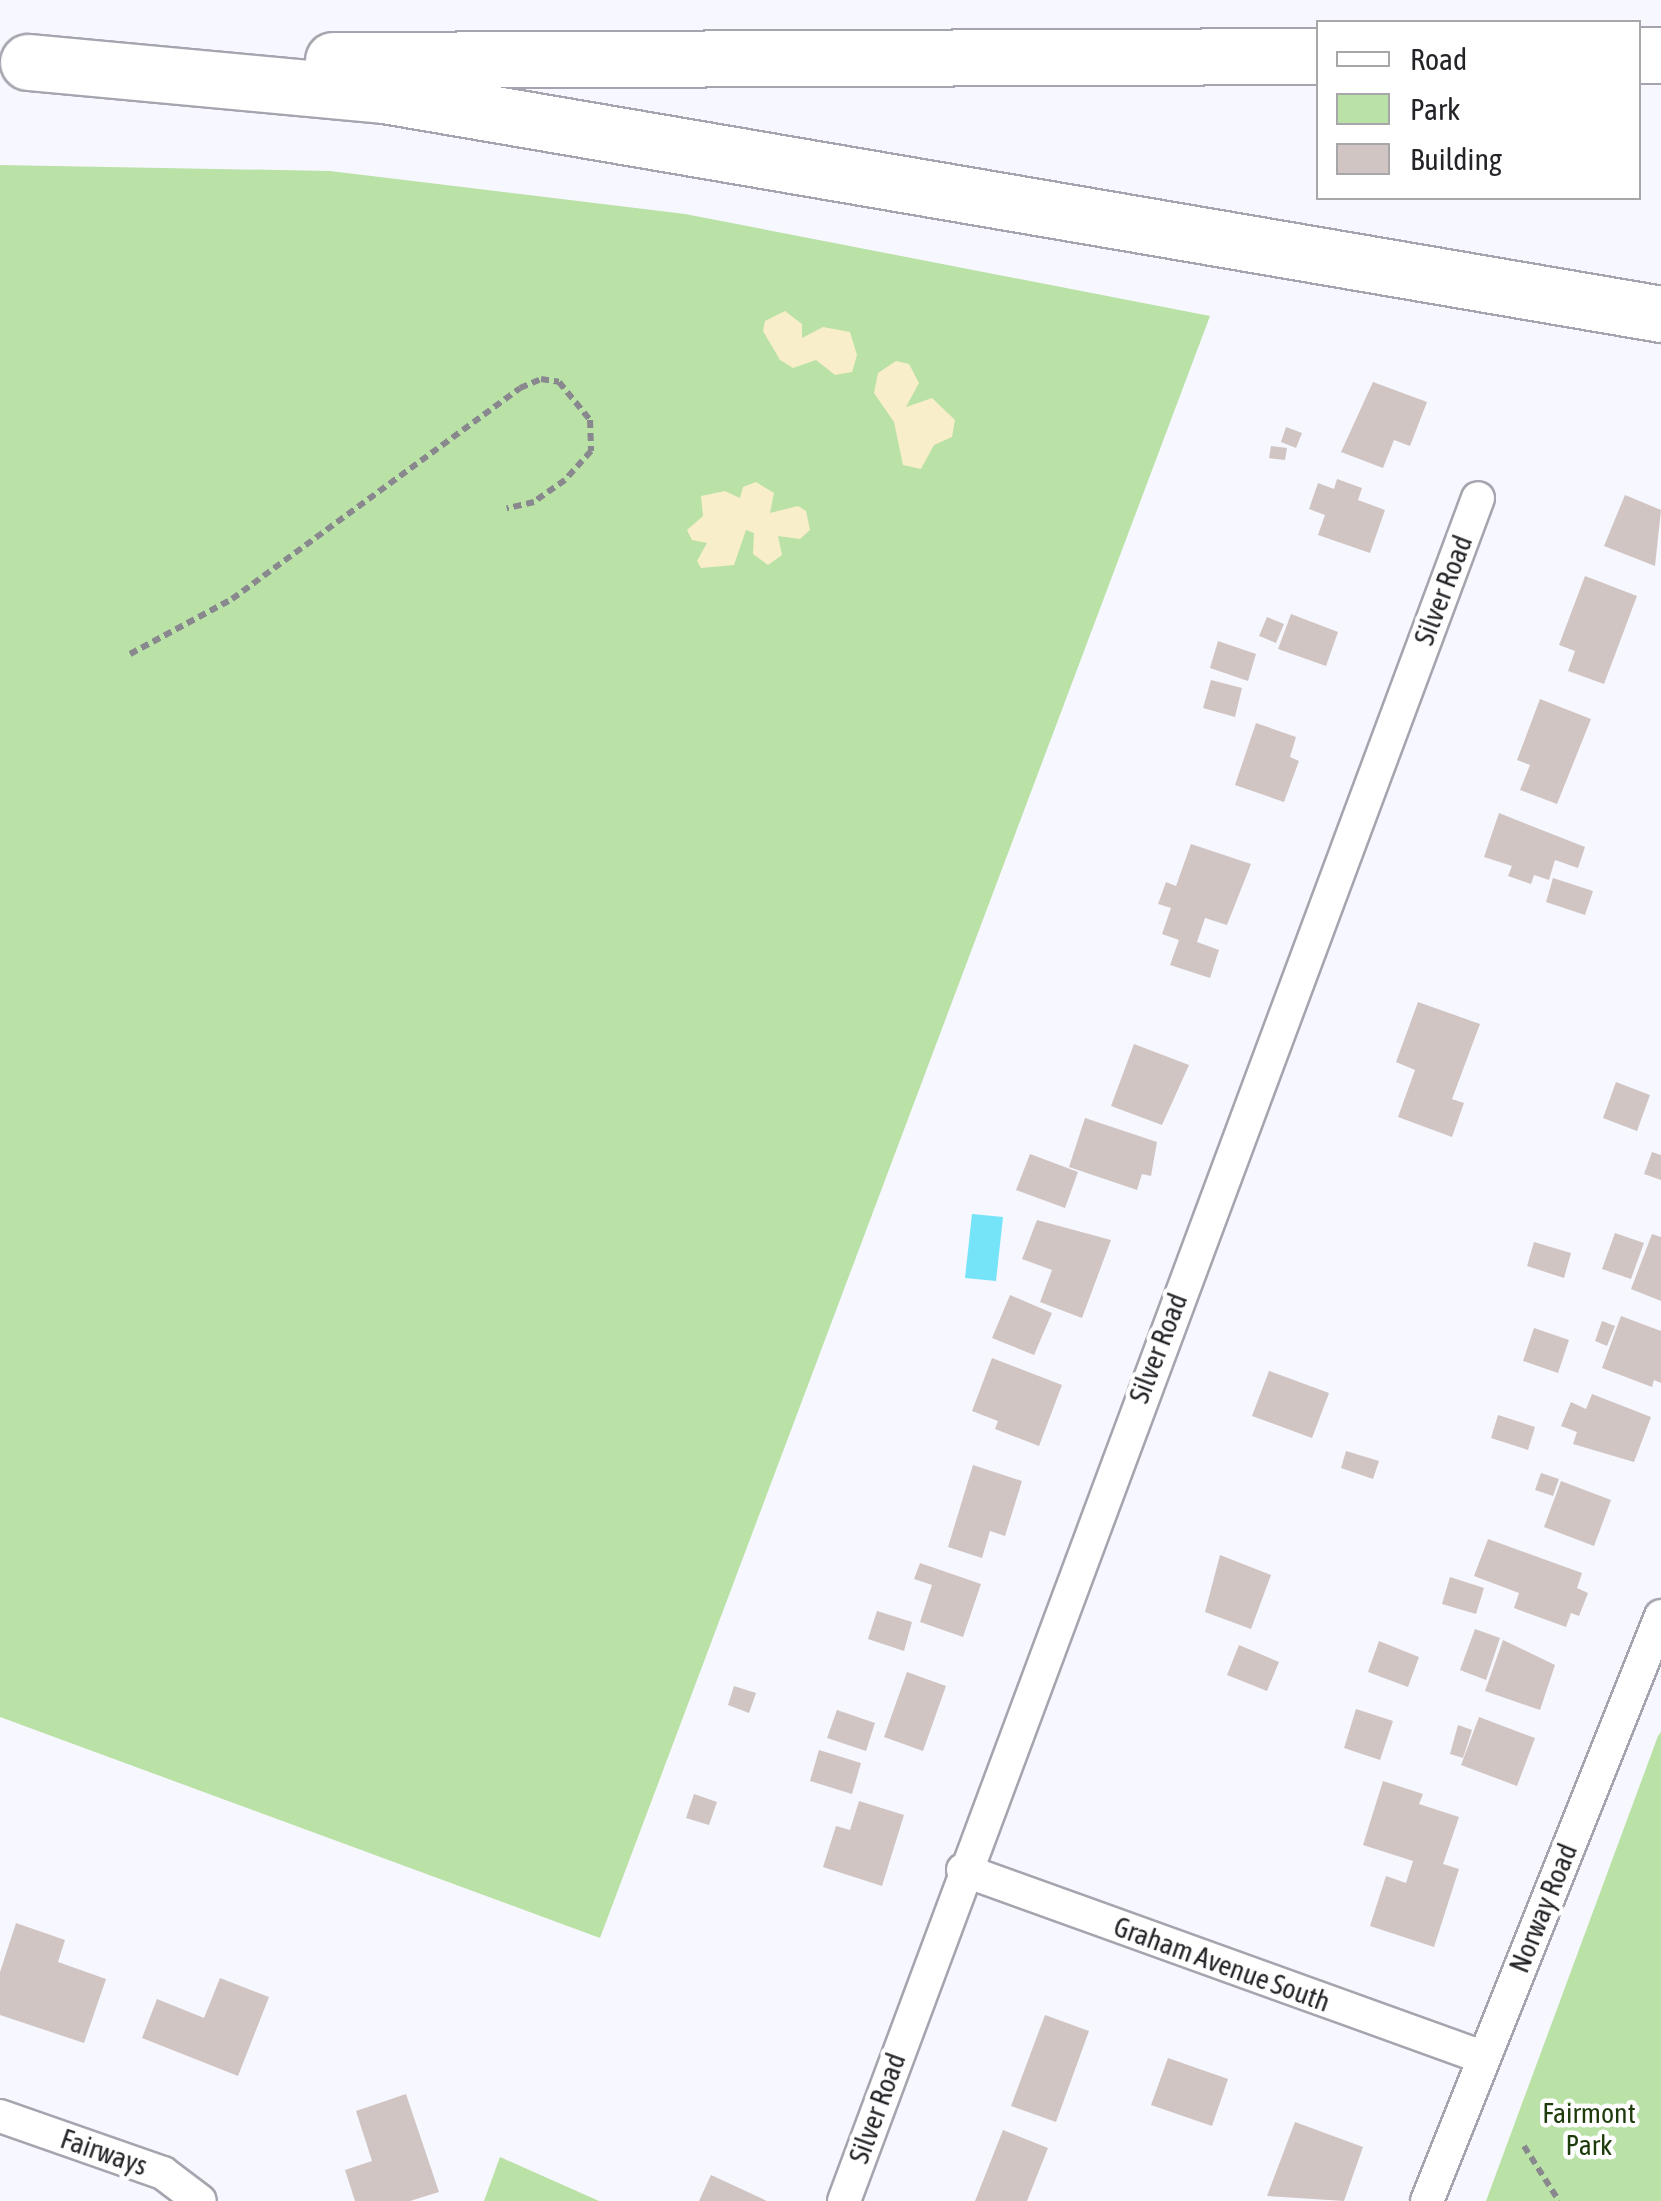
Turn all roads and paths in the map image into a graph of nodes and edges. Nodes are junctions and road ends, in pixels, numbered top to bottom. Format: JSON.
{"nodes":[{"id":1,"x":1316,"y":56,"type":"edge"},
{"id":2,"x":14,"y":62,"type":"edge"},
{"id":3,"x":1661,"y":314,"type":"edge"},
{"id":4,"x":1478,"y":498,"type":"dead end"},
{"id":5,"x":507,"y":508,"type":"dead end"},
{"id":6,"x":130,"y":654,"type":"dead end"},
{"id":7,"x":1661,"y":1616,"type":"edge"},
{"id":8,"x":1653,"y":1662,"type":"edge"},
{"id":9,"x":963,"y":1870,"type":"junction"},
{"id":10,"x":1482,"y":2057,"type":"junction"},
{"id":11,"x":0,"y":2116,"type":"edge"},
{"id":12,"x":1524,"y":2146,"type":"dead end"},
{"id":13,"x":200,"y":2201,"type":"edge"},
{"id":14,"x":844,"y":2201,"type":"edge"},
{"id":15,"x":1426,"y":2201,"type":"edge"},
{"id":16,"x":1559,"y":2201,"type":"edge"}],
"edges":[{"from":1,"to":2,"type":"highway"},
{"from":2,"to":3,"type":"highway"},
{"from":4,"to":9,"type":"street","name":"Silver Road"},
{"from":5,"to":6,"type":"path"},
{"from":7,"to":8,"type":"street","name":"Norway Road"},
{"from":8,"to":10,"type":"street","name":"Norway Road"},
{"from":9,"to":10,"type":"street","name":"Graham Avenue South"},
{"from":9,"to":14,"type":"street","name":"Silver Road"},
{"from":10,"to":15,"type":"street","name":"Norway Road"},
{"from":11,"to":13,"type":"street","name":"Fairways"},
{"from":12,"to":16,"type":"path"}]}
